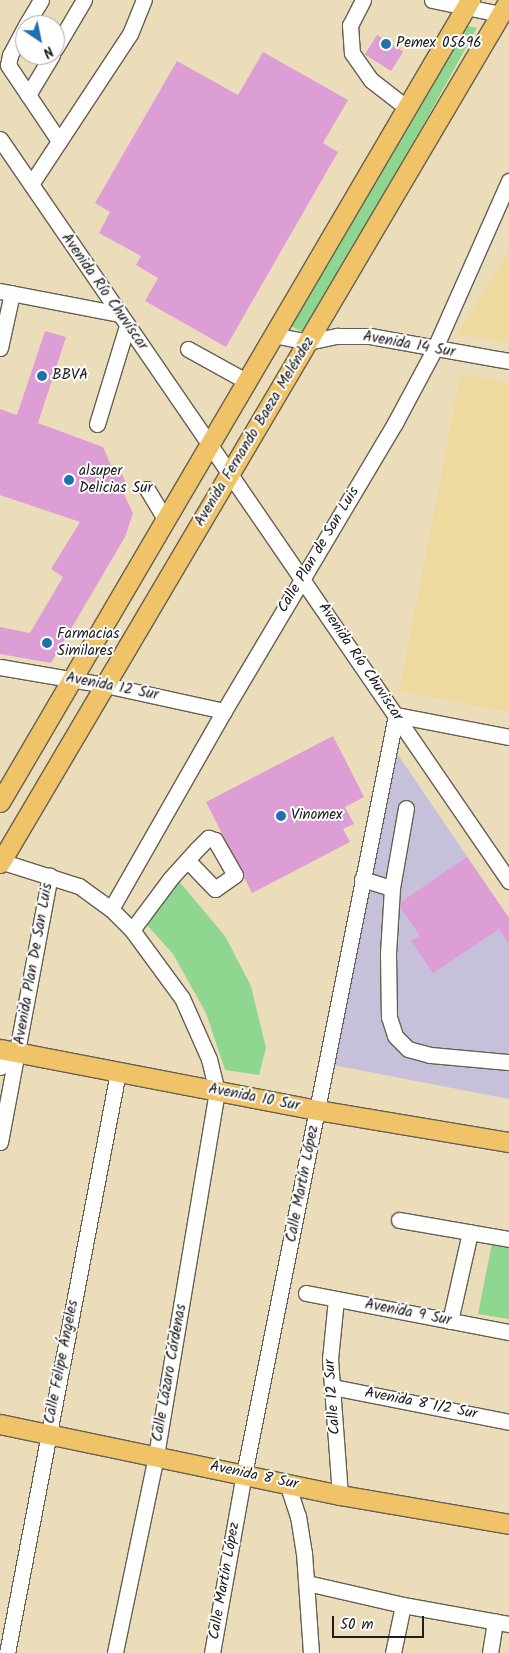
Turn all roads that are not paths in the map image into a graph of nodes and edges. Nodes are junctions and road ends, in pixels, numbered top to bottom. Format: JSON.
{"nodes":[{"id":1,"x":41,"y":0,"type":"edge"},
{"id":2,"x":84,"y":0,"type":"edge"},
{"id":3,"x":144,"y":0,"type":"edge"},
{"id":4,"x":363,"y":0,"type":"edge"},
{"id":5,"x":432,"y":0,"type":"edge"},
{"id":6,"x":468,"y":3,"type":"edge"},
{"id":7,"x":505,"y":7,"type":"edge"},
{"id":8,"x":32,"y":15,"type":"edge"},
{"id":9,"x":65,"y":32,"type":"edge"},
{"id":10,"x":15,"y":50,"type":"edge"},
{"id":11,"x":46,"y":65,"type":"edge"},
{"id":12,"x":28,"y":95,"type":"junction"},
{"id":13,"x":407,"y":108,"type":"junction"},
{"id":14,"x":0,"y":139,"type":"edge"},
{"id":15,"x":59,"y":142,"type":"junction"},
{"id":16,"x":509,"y":181,"type":"edge"},
{"id":17,"x":31,"y":184,"type":"junction"},
{"id":18,"x":6,"y":292,"type":"edge"},
{"id":19,"x":123,"y":320,"type":"junction"},
{"id":20,"x":273,"y":335,"type":"junction"},
{"id":21,"x":308,"y":342,"type":"junction"},
{"id":22,"x":0,"y":348,"type":"edge"},
{"id":23,"x":188,"y":349,"type":"dead end"},
{"id":24,"x":434,"y":350,"type":"junction"},
{"id":25,"x":509,"y":361,"type":"edge"},
{"id":26,"x":246,"y":382,"type":"junction"},
{"id":27,"x":97,"y":424,"type":"dead end"},
{"id":28,"x":210,"y":443,"type":"junction"},
{"id":29,"x":231,"y":473,"type":"junction"},
{"id":30,"x":147,"y":489,"type":"dead end"},
{"id":31,"x":166,"y":519,"type":"junction"},
{"id":32,"x":302,"y":578,"type":"junction"},
{"id":33,"x":0,"y":667,"type":"edge"},
{"id":34,"x":72,"y":679,"type":"junction"},
{"id":35,"x":105,"y":685,"type":"junction"},
{"id":36,"x":224,"y":711,"type":"junction"},
{"id":37,"x":396,"y":715,"type":"junction"},
{"id":38,"x":509,"y":737,"type":"edge"},
{"id":39,"x":0,"y":802,"type":"edge"},
{"id":40,"x":406,"y":808,"type":"dead end"},
{"id":41,"x":187,"y":860,"type":"dead end"},
{"id":42,"x":0,"y":862,"type":"edge"},
{"id":43,"x":50,"y":876,"type":"junction"},
{"id":44,"x":362,"y":879,"type":"junction"},
{"id":45,"x":509,"y":881,"type":"edge"},
{"id":46,"x":392,"y":888,"type":"junction"},
{"id":47,"x":111,"y":909,"type":"junction"},
{"id":48,"x":132,"y":930,"type":"junction"},
{"id":49,"x":9,"y":1051,"type":"edge"},
{"id":50,"x":509,"y":1062,"type":"edge"},
{"id":51,"x":0,"y":1067,"type":"edge"},
{"id":52,"x":118,"y":1072,"type":"junction"},
{"id":53,"x":217,"y":1091,"type":"junction"},
{"id":54,"x":317,"y":1110,"type":"junction"},
{"id":55,"x":0,"y":1142,"type":"edge"},
{"id":56,"x":509,"y":1142,"type":"edge"},
{"id":57,"x":399,"y":1220,"type":"dead end"},
{"id":58,"x":470,"y":1232,"type":"junction"},
{"id":59,"x":509,"y":1240,"type":"edge"},
{"id":60,"x":306,"y":1293,"type":"dead end"},
{"id":61,"x":336,"y":1299,"type":"junction"},
{"id":62,"x":450,"y":1321,"type":"junction"},
{"id":63,"x":509,"y":1332,"type":"edge"},
{"id":64,"x":333,"y":1387,"type":"junction"},
{"id":65,"x":509,"y":1422,"type":"edge"},
{"id":66,"x":0,"y":1424,"type":"edge"},
{"id":67,"x":48,"y":1433,"type":"junction"},
{"id":68,"x":156,"y":1456,"type":"junction"},
{"id":69,"x":244,"y":1474,"type":"junction"},
{"id":70,"x":287,"y":1483,"type":"junction"},
{"id":71,"x":340,"y":1495,"type":"junction"},
{"id":72,"x":509,"y":1524,"type":"edge"},
{"id":73,"x":307,"y":1583,"type":"junction"},
{"id":74,"x":402,"y":1605,"type":"junction"},
{"id":75,"x":502,"y":1622,"type":"edge"},
{"id":76,"x":7,"y":1653,"type":"edge"},
{"id":77,"x":115,"y":1653,"type":"edge"},
{"id":78,"x":212,"y":1653,"type":"edge"},
{"id":79,"x":311,"y":1653,"type":"edge"},
{"id":80,"x":394,"y":1653,"type":"edge"},
{"id":81,"x":490,"y":1653,"type":"edge"}],
"edges":[{"from":1,"to":8,"type":"street"},
{"from":2,"to":9,"type":"street"},
{"from":3,"to":15,"type":"street"},
{"from":4,"to":13,"type":"street"},
{"from":5,"to":6,"type":"street"},
{"from":6,"to":7,"type":"street"},
{"from":6,"to":13,"type":"main road"},
{"from":7,"to":21,"type":"main road","name":"Avenida Fernando Baeza Meléndez"},
{"from":10,"to":12,"type":"street"},
{"from":11,"to":12,"type":"street"},
{"from":12,"to":15,"type":"street"},
{"from":13,"to":20,"type":"main road"},
{"from":14,"to":17,"type":"street","name":"Avenida Río Chuvíscar"},
{"from":15,"to":17,"type":"street"},
{"from":16,"to":24,"type":"street","name":"Calle Plan de San Luis"},
{"from":17,"to":19,"type":"street","name":"Avenida Río Chuvíscar"},
{"from":18,"to":19,"type":"street"},
{"from":18,"to":22,"type":"street"},
{"from":19,"to":27,"type":"street"},
{"from":19,"to":28,"type":"street","name":"Avenida Río Chuvíscar"},
{"from":20,"to":21,"type":"street"},
{"from":20,"to":26,"type":"main road"},
{"from":21,"to":24,"type":"street","name":"Avenida 14 Sur"},
{"from":21,"to":29,"type":"main road","name":"Avenida Fernando Baeza Meléndez"},
{"from":23,"to":26,"type":"street"},
{"from":24,"to":25,"type":"street","name":"Avenida 14 Sur"},
{"from":24,"to":32,"type":"street","name":"Calle Plan de San Luis"},
{"from":26,"to":28,"type":"main road"},
{"from":28,"to":29,"type":"street","name":"Avenida Río Chuviscar"},
{"from":28,"to":31,"type":"main road"},
{"from":29,"to":32,"type":"street","name":"Avenida Río Chuviscar"},
{"from":29,"to":35,"type":"main road","name":"Avenida Fernando Baeza Meléndez"},
{"from":30,"to":31,"type":"street"},
{"from":31,"to":34,"type":"main road"},
{"from":32,"to":36,"type":"street","name":"Calle Plan de San Luis"},
{"from":32,"to":37,"type":"street","name":"Avenida Río Chuviscar"},
{"from":33,"to":34,"type":"street","name":"Avenida 12 Sur"},
{"from":34,"to":35,"type":"street","name":"Avenida 12 Sur"},
{"from":34,"to":39,"type":"main road"},
{"from":35,"to":36,"type":"street","name":"Avenida 12 Sur"},
{"from":35,"to":42,"type":"main road","name":"Avenida Fernando Baeza Meléndez"},
{"from":36,"to":47,"type":"street","name":"Calle Plan de San Luis"},
{"from":37,"to":38,"type":"street"},
{"from":37,"to":44,"type":"street","name":"Calle Martín López"},
{"from":37,"to":45,"type":"street","name":"Avenida Río Chuviscar"},
{"from":40,"to":46,"type":"street"},
{"from":41,"to":48,"type":"street"},
{"from":42,"to":43,"type":"street"},
{"from":43,"to":47,"type":"street"},
{"from":43,"to":49,"type":"street","name":"Avenida Plan De San Luis"},
{"from":44,"to":46,"type":"street"},
{"from":44,"to":54,"type":"street","name":"Calle Martín López"},
{"from":46,"to":50,"type":"street"},
{"from":47,"to":48,"type":"street"},
{"from":48,"to":53,"type":"street"},
{"from":49,"to":51,"type":"street","name":"Avenida Plan De San Luis"},
{"from":49,"to":52,"type":"main road","name":"Avenida 10 Sur"},
{"from":49,"to":55,"type":"street","name":"Avenida Plan De San Luis"},
{"from":52,"to":53,"type":"main road","name":"Avenida 10 Sur"},
{"from":52,"to":67,"type":"street","name":"Calle Felipe Ángeles"},
{"from":53,"to":54,"type":"main road","name":"Avenida 10 Sur"},
{"from":53,"to":68,"type":"street","name":"Calle Lázaro Cárdenas"},
{"from":54,"to":56,"type":"main road","name":"Avenida 10 Sur"},
{"from":54,"to":69,"type":"street","name":"Calle Martín López"},
{"from":57,"to":58,"type":"street"},
{"from":58,"to":59,"type":"street"},
{"from":58,"to":62,"type":"street"},
{"from":60,"to":61,"type":"street","name":"Avenida 9 Sur"},
{"from":61,"to":62,"type":"street","name":"Avenida 9 Sur"},
{"from":61,"to":64,"type":"street","name":"Calle 12 Sur"},
{"from":62,"to":63,"type":"street","name":"Avenida 9 Sur"},
{"from":64,"to":65,"type":"street","name":"Avenida 8 1/2 Sur"},
{"from":64,"to":71,"type":"street","name":"Calle 12 Sur"},
{"from":66,"to":67,"type":"main road","name":"Avenida 8 Sur"},
{"from":67,"to":68,"type":"main road","name":"Avenida 8 Sur"},
{"from":67,"to":76,"type":"street","name":"Calle Felipe Ángeles"},
{"from":68,"to":69,"type":"main road","name":"Avenida 8 Sur"},
{"from":68,"to":77,"type":"street","name":"Calle Lázaro Cárdenas"},
{"from":69,"to":70,"type":"main road","name":"Avenida 8 Sur"},
{"from":69,"to":78,"type":"street","name":"Calle Martín López"},
{"from":70,"to":71,"type":"main road","name":"Avenida 8 Sur"},
{"from":70,"to":73,"type":"street"},
{"from":71,"to":72,"type":"main road","name":"Avenida 8 Sur"},
{"from":73,"to":74,"type":"street"},
{"from":73,"to":79,"type":"street"},
{"from":74,"to":75,"type":"street"},
{"from":74,"to":80,"type":"street"},
{"from":75,"to":81,"type":"street"}]}
